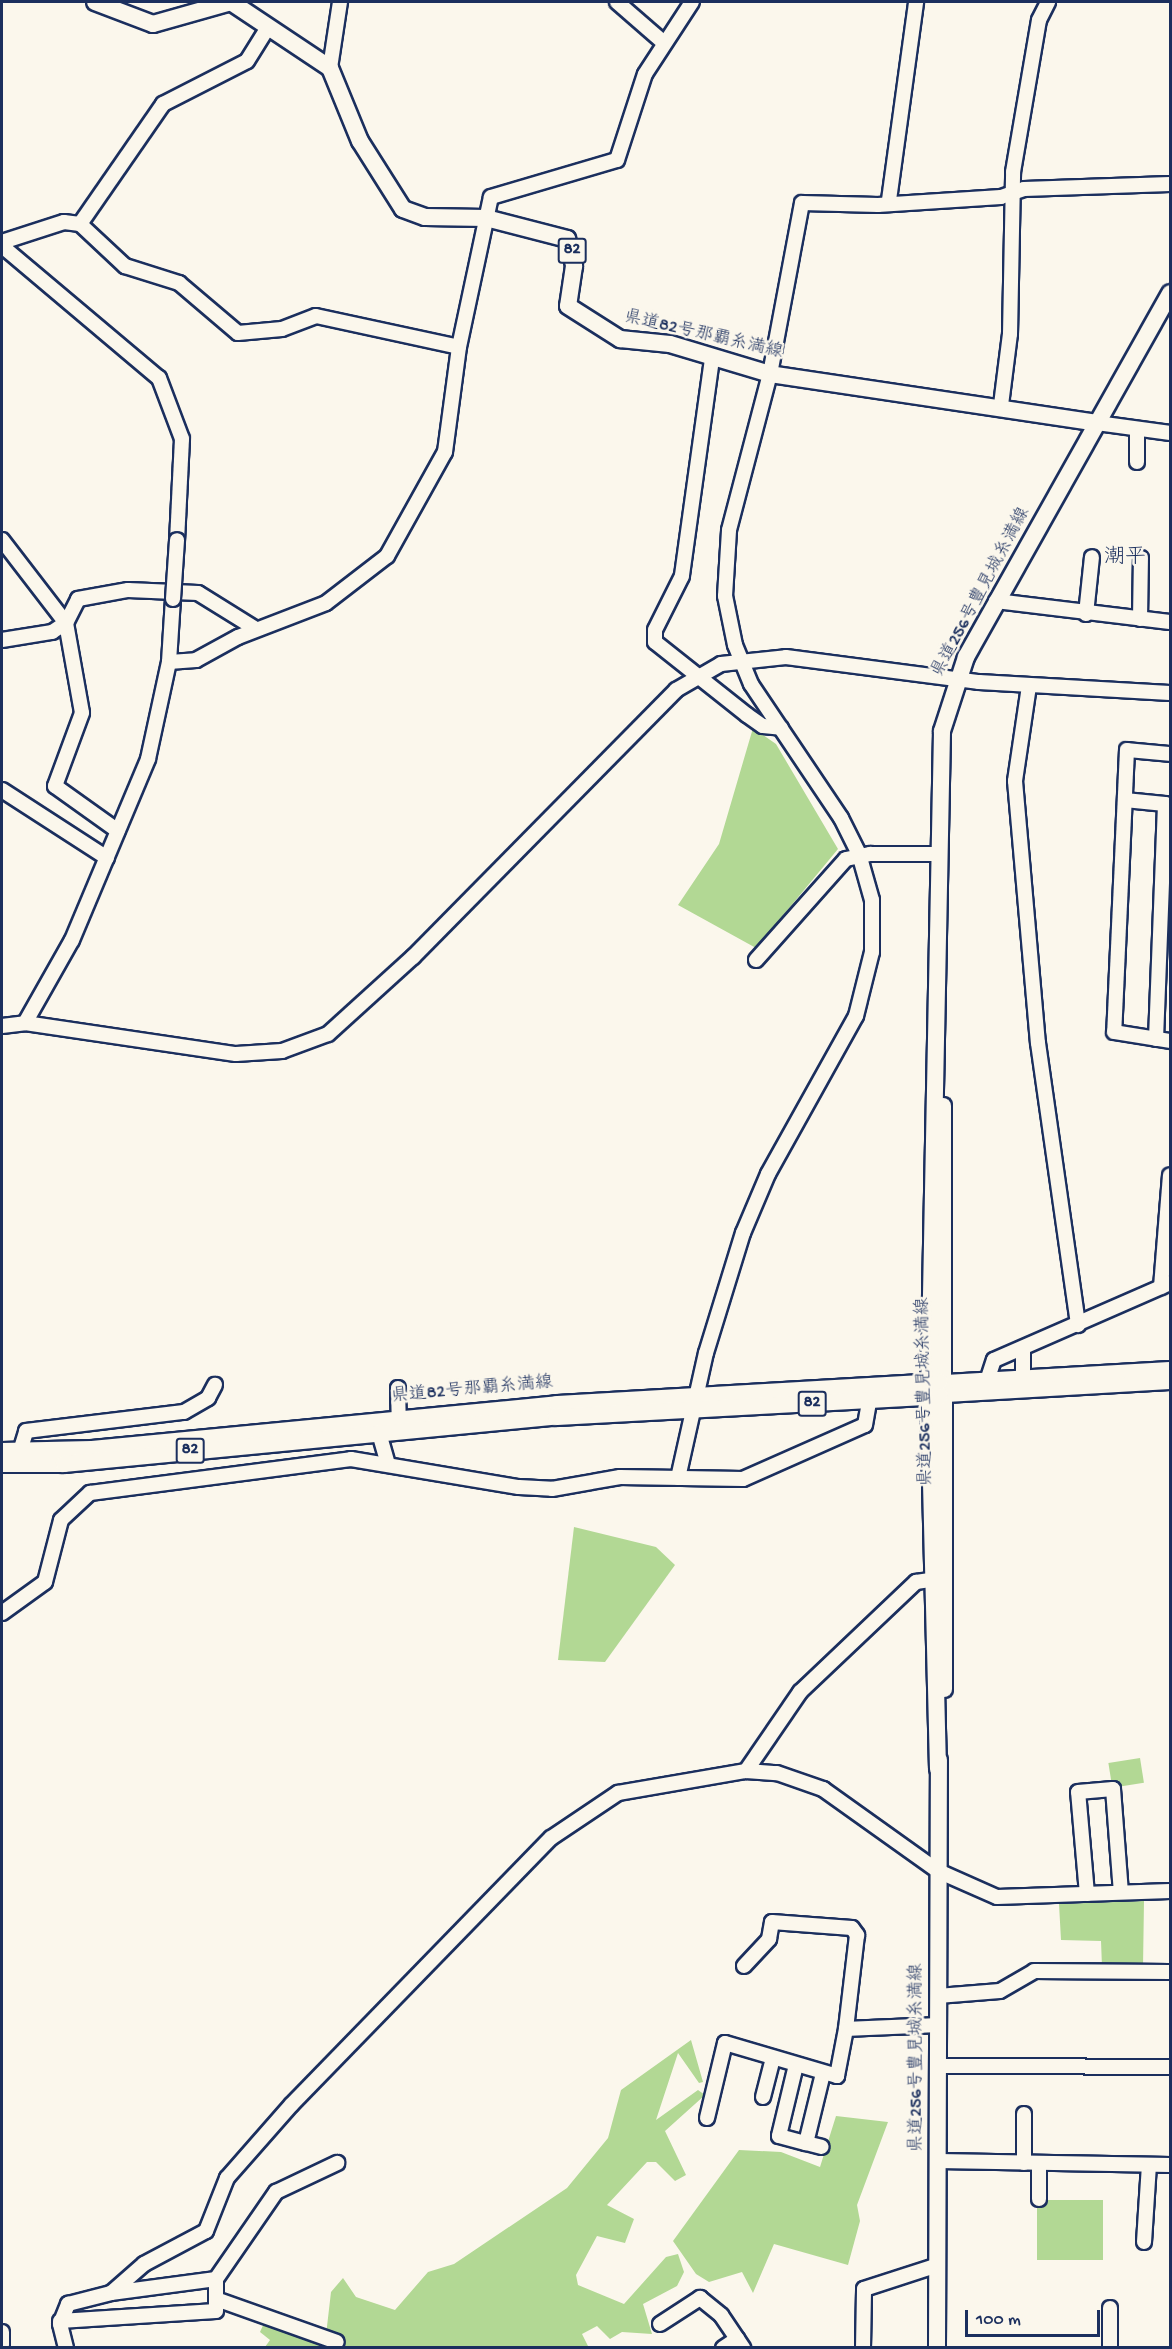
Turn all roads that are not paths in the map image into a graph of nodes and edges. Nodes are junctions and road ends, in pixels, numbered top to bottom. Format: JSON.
{"nodes":[{"id":1,"x":95,"y":2,"type":"edge"},
{"id":2,"x":340,"y":2,"type":"edge"},
{"id":3,"x":617,"y":2,"type":"edge"},
{"id":4,"x":692,"y":2,"type":"edge"},
{"id":5,"x":916,"y":2,"type":"edge"},
{"id":6,"x":1048,"y":2,"type":"edge"},
{"id":7,"x":268,"y":27,"type":"junction"},
{"id":8,"x":663,"y":42,"type":"junction"},
{"id":9,"x":330,"y":68,"type":"junction"},
{"id":10,"x":1170,"y":184,"type":"edge"},
{"id":11,"x":1013,"y":191,"type":"junction"},
{"id":12,"x":889,"y":200,"type":"junction"},
{"id":13,"x":486,"y":218,"type":"junction"},
{"id":14,"x":80,"y":224,"type":"junction"},
{"id":15,"x":2,"y":244,"type":"edge"},
{"id":16,"x":1170,"y":293,"type":"edge"},
{"id":17,"x":459,"y":347,"type":"junction"},
{"id":18,"x":712,"y":359,"type":"junction"},
{"id":19,"x":770,"y":374,"type":"junction"},
{"id":20,"x":1001,"y":405,"type":"junction"},
{"id":21,"x":1097,"y":423,"type":"junction"},
{"id":22,"x":1137,"y":429,"type":"junction"},
{"id":23,"x":1170,"y":433,"type":"edge"},
{"id":24,"x":1137,"y":462,"type":"dead end"},
{"id":25,"x":2,"y":540,"type":"edge"},
{"id":26,"x":1092,"y":557,"type":"dead end"},
{"id":27,"x":1142,"y":558,"type":"dead end"},
{"id":28,"x":996,"y":601,"type":"junction"},
{"id":29,"x":1086,"y":614,"type":"junction"},
{"id":30,"x":1140,"y":619,"type":"junction"},
{"id":31,"x":1170,"y":622,"type":"edge"},
{"id":32,"x":66,"y":623,"type":"junction"},
{"id":33,"x":256,"y":629,"type":"junction"},
{"id":34,"x":2,"y":640,"type":"edge"},
{"id":35,"x":739,"y":660,"type":"junction"},
{"id":36,"x":169,"y":662,"type":"junction"},
{"id":37,"x":696,"y":677,"type":"junction"},
{"id":38,"x":956,"y":678,"type":"junction"},
{"id":39,"x":1029,"y":686,"type":"junction"},
{"id":40,"x":1170,"y":693,"type":"edge"},
{"id":41,"x":781,"y":728,"type":"junction"},
{"id":42,"x":1170,"y":754,"type":"edge"},
{"id":43,"x":2,"y":790,"type":"edge"},
{"id":44,"x":1125,"y":800,"type":"junction"},
{"id":45,"x":1168,"y":804,"type":"edge"},
{"id":46,"x":118,"y":831,"type":"junction"},
{"id":47,"x":938,"y":854,"type":"junction"},
{"id":48,"x":859,"y":855,"type":"junction"},
{"id":49,"x":107,"y":858,"type":"junction"},
{"id":50,"x":756,"y":960,"type":"dead end"},
{"id":51,"x":26,"y":1023,"type":"junction"},
{"id":52,"x":2,"y":1026,"type":"edge"},
{"id":53,"x":1156,"y":1039,"type":"junction"},
{"id":54,"x":1170,"y":1041,"type":"edge"},
{"id":55,"x":1170,"y":1174,"type":"edge"},
{"id":56,"x":1166,"y":1285,"type":"edge"},
{"id":57,"x":1078,"y":1325,"type":"junction"},
{"id":58,"x":1023,"y":1348,"type":"junction"},
{"id":59,"x":1170,"y":1369,"type":"edge"},
{"id":60,"x":1023,"y":1376,"type":"junction"},
{"id":61,"x":988,"y":1378,"type":"junction"},
{"id":62,"x":1170,"y":1382,"type":"edge"},
{"id":63,"x":214,"y":1385,"type":"dead end"},
{"id":64,"x":398,"y":1388,"type":"dead end"},
{"id":65,"x":938,"y":1390,"type":"junction"},
{"id":66,"x":871,"y":1395,"type":"junction"},
{"id":67,"x":696,"y":1404,"type":"junction"},
{"id":68,"x":398,"y":1423,"type":"junction"},
{"id":69,"x":377,"y":1425,"type":"junction"},
{"id":70,"x":10,"y":1458,"type":"edge"},
{"id":71,"x":387,"y":1461,"type":"junction"},
{"id":72,"x":678,"y":1478,"type":"junction"},
{"id":73,"x":930,"y":1580,"type":"junction"},
{"id":74,"x":2,"y":1613,"type":"edge"},
{"id":75,"x":938,"y":1769,"type":"junction"},
{"id":76,"x":746,"y":1770,"type":"junction"},
{"id":77,"x":938,"y":1871,"type":"junction"},
{"id":78,"x":1170,"y":1891,"type":"edge"},
{"id":79,"x":1121,"y":1892,"type":"junction"},
{"id":80,"x":1087,"y":1894,"type":"junction"},
{"id":81,"x":744,"y":1966,"type":"dead end"},
{"id":82,"x":1170,"y":1972,"type":"edge"},
{"id":83,"x":938,"y":1996,"type":"junction"},
{"id":84,"x":938,"y":2025,"type":"junction"},
{"id":85,"x":846,"y":2029,"type":"junction"},
{"id":86,"x":772,"y":2058,"type":"junction"},
{"id":87,"x":796,"y":2065,"type":"junction"},
{"id":88,"x":938,"y":2066,"type":"junction"},
{"id":89,"x":1170,"y":2067,"type":"edge"},
{"id":90,"x":823,"y":2073,"type":"junction"},
{"id":91,"x":763,"y":2097,"type":"dead end"},
{"id":92,"x":1024,"y":2114,"type":"dead end"},
{"id":93,"x":707,"y":2118,"type":"dead end"},
{"id":94,"x":806,"y":2143,"type":"junction"},
{"id":95,"x":822,"y":2146,"type":"dead end"},
{"id":96,"x":938,"y":2161,"type":"junction"},
{"id":97,"x":338,"y":2163,"type":"dead end"},
{"id":98,"x":1024,"y":2163,"type":"junction"},
{"id":99,"x":1039,"y":2163,"type":"junction"},
{"id":100,"x":1149,"y":2165,"type":"junction"},
{"id":101,"x":1170,"y":2165,"type":"edge"},
{"id":102,"x":1039,"y":2199,"type":"dead end"},
{"id":103,"x":1144,"y":2242,"type":"dead end"},
{"id":104,"x":935,"y":2266,"type":"junction"},
{"id":105,"x":216,"y":2279,"type":"junction"},
{"id":106,"x":111,"y":2293,"type":"junction"},
{"id":107,"x":216,"y":2299,"type":"junction"},
{"id":108,"x":1110,"y":2308,"type":"dead end"},
{"id":109,"x":60,"y":2321,"type":"junction"},
{"id":110,"x":660,"y":2324,"type":"dead end"},
{"id":111,"x":2,"y":2332,"type":"edge"},
{"id":112,"x":337,"y":2342,"type":"dead end"},
{"id":113,"x":740,"y":2343,"type":"edge"},
{"id":114,"x":2,"y":2345,"type":"edge"},
{"id":115,"x":66,"y":2348,"type":"edge"},
{"id":116,"x":723,"y":2348,"type":"edge"},
{"id":117,"x":863,"y":2348,"type":"edge"},
{"id":118,"x":937,"y":2348,"type":"edge"},
{"id":119,"x":1110,"y":2348,"type":"edge"}],
"edges":[{"from":1,"to":7,"type":"main road"},
{"from":2,"to":9,"type":"street"},
{"from":3,"to":8,"type":"street"},
{"from":4,"to":8,"type":"street"},
{"from":5,"to":12,"type":"street"},
{"from":6,"to":11,"type":"street"},
{"from":7,"to":9,"type":"main road"},
{"from":7,"to":14,"type":"street"},
{"from":8,"to":13,"type":"street"},
{"from":9,"to":13,"type":"main road","name":"県道82号那覇糸満線","number":"82"},
{"from":10,"to":11,"type":"street"},
{"from":11,"to":12,"type":"street"},
{"from":11,"to":20,"type":"street"},
{"from":12,"to":19,"type":"street"},
{"from":13,"to":17,"type":"street"},
{"from":13,"to":18,"type":"main road","name":"県道82号那覇糸満線","number":"82"},
{"from":14,"to":15,"type":"street"},
{"from":14,"to":17,"type":"street"},
{"from":15,"to":36,"type":"street","bridge":true},
{"from":16,"to":21,"type":"main road","name":"県道256号豊見城糸満線"},
{"from":17,"to":33,"type":"street"},
{"from":18,"to":19,"type":"main road","name":"県道82号那覇糸満線","number":"82"},
{"from":18,"to":37,"type":"street"},
{"from":19,"to":20,"type":"main road","name":"県道82号那覇糸満線","number":"82"},
{"from":19,"to":35,"type":"street"},
{"from":20,"to":21,"type":"main road","name":"県道82号那覇糸満線","number":"82"},
{"from":21,"to":22,"type":"street"},
{"from":21,"to":28,"type":"main road","name":"県道256号豊見城糸満線"},
{"from":22,"to":23,"type":"street"},
{"from":22,"to":24,"type":"street"},
{"from":25,"to":32,"type":"street"},
{"from":26,"to":29,"type":"street"},
{"from":27,"to":30,"type":"street"},
{"from":28,"to":29,"type":"street"},
{"from":28,"to":38,"type":"main road","name":"県道256号豊見城糸満線"},
{"from":29,"to":30,"type":"street"},
{"from":30,"to":31,"type":"street"},
{"from":32,"to":33,"type":"street"},
{"from":32,"to":34,"type":"street"},
{"from":32,"to":46,"type":"street"},
{"from":33,"to":36,"type":"street"},
{"from":35,"to":37,"type":"street"},
{"from":35,"to":38,"type":"street"},
{"from":35,"to":41,"type":"street"},
{"from":36,"to":46,"type":"street"},
{"from":37,"to":41,"type":"street"},
{"from":37,"to":51,"type":"street"},
{"from":38,"to":39,"type":"street"},
{"from":38,"to":47,"type":"main road","name":"県道256号豊見城糸満線"},
{"from":39,"to":40,"type":"street"},
{"from":39,"to":57,"type":"street"},
{"from":41,"to":48,"type":"street"},
{"from":42,"to":44,"type":"street"},
{"from":43,"to":49,"type":"street"},
{"from":44,"to":45,"type":"street"},
{"from":44,"to":53,"type":"street"},
{"from":45,"to":53,"type":"street"},
{"from":46,"to":49,"type":"street"},
{"from":47,"to":48,"type":"street"},
{"from":47,"to":65,"type":"main road","name":"県道256号豊見城糸満線"},
{"from":48,"to":50,"type":"street"},
{"from":48,"to":67,"type":"street"},
{"from":49,"to":51,"type":"street"},
{"from":51,"to":52,"type":"street"},
{"from":53,"to":54,"type":"street"},
{"from":55,"to":56,"type":"street"},
{"from":56,"to":57,"type":"street"},
{"from":57,"to":58,"type":"street"},
{"from":58,"to":60,"type":"street"},
{"from":58,"to":61,"type":"street"},
{"from":59,"to":60,"type":"street"},
{"from":60,"to":61,"type":"street"},
{"from":61,"to":65,"type":"street"},
{"from":62,"to":65,"type":"street"},
{"from":63,"to":70,"type":"street"},
{"from":64,"to":68,"type":"street"},
{"from":65,"to":66,"type":"main road","name":"県道82号那覇糸満線","number":"82"},
{"from":65,"to":73,"type":"main road","name":"県道256号豊見城糸満線"},
{"from":65,"to":75,"type":"main road","name":"県道256号豊見城糸満線"},
{"from":66,"to":67,"type":"main road","name":"県道82号那覇糸満線","number":"82"},
{"from":66,"to":72,"type":"street"},
{"from":67,"to":68,"type":"main road","name":"県道82号那覇糸満線","number":"82"},
{"from":67,"to":72,"type":"street"},
{"from":68,"to":69,"type":"main road","name":"県道82号那覇糸満線","number":"82"},
{"from":69,"to":70,"type":"main road","name":"県道82号那覇糸満線","number":"82"},
{"from":69,"to":71,"type":"street"},
{"from":71,"to":72,"type":"street"},
{"from":71,"to":74,"type":"street"},
{"from":73,"to":75,"type":"main road","name":"県道256号豊見城糸満線"},
{"from":73,"to":76,"type":"street"},
{"from":75,"to":77,"type":"main road","name":"県道256号豊見城糸満線"},
{"from":76,"to":77,"type":"street"},
{"from":76,"to":106,"type":"street"},
{"from":77,"to":80,"type":"street"},
{"from":77,"to":83,"type":"main road","name":"県道256号豊見城糸満線"},
{"from":78,"to":79,"type":"street"},
{"from":79,"to":80,"type":"street"},
{"from":79,"to":80,"type":"street"},
{"from":81,"to":85,"type":"street"},
{"from":82,"to":83,"type":"street"},
{"from":83,"to":84,"type":"main road","name":"県道256号豊見城糸満線"},
{"from":84,"to":85,"type":"street"},
{"from":84,"to":88,"type":"main road","name":"県道256号豊見城糸満線"},
{"from":85,"to":90,"type":"street"},
{"from":86,"to":87,"type":"street"},
{"from":86,"to":91,"type":"street"},
{"from":86,"to":93,"type":"street"},
{"from":87,"to":90,"type":"street"},
{"from":87,"to":94,"type":"street"},
{"from":88,"to":89,"type":"street"},
{"from":88,"to":96,"type":"main road","name":"県道256号豊見城糸満線"},
{"from":90,"to":94,"type":"street"},
{"from":92,"to":98,"type":"street"},
{"from":94,"to":95,"type":"street"},
{"from":96,"to":98,"type":"street"},
{"from":96,"to":104,"type":"main road","name":"県道256号豊見城糸満線"},
{"from":97,"to":105,"type":"street"},
{"from":98,"to":99,"type":"street"},
{"from":99,"to":100,"type":"street"},
{"from":99,"to":102,"type":"street"},
{"from":100,"to":101,"type":"street"},
{"from":100,"to":103,"type":"street"},
{"from":104,"to":117,"type":"street"},
{"from":104,"to":118,"type":"main road","name":"県道256号豊見城糸満線"},
{"from":105,"to":106,"type":"street"},
{"from":105,"to":107,"type":"street"},
{"from":106,"to":109,"type":"street"},
{"from":107,"to":109,"type":"street"},
{"from":107,"to":112,"type":"street"},
{"from":108,"to":119,"type":"street"},
{"from":109,"to":115,"type":"street"},
{"from":110,"to":113,"type":"street"},
{"from":111,"to":114,"type":"street"},
{"from":113,"to":116,"type":"street"}]}
